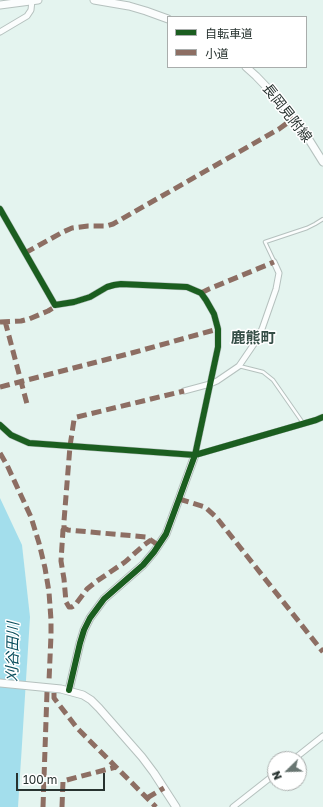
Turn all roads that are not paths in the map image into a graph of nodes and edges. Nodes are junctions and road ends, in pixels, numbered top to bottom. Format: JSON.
{"nodes":[{"id":1,"x":32,"y":0,"type":"edge"},
{"id":2,"x":38,"y":0,"type":"edge"},
{"id":3,"x":94,"y":0,"type":"edge"},
{"id":4,"x":0,"y":5,"type":"edge"},
{"id":5,"x":167,"y":19,"type":"edge"},
{"id":6,"x":0,"y":32,"type":"edge"},
{"id":7,"x":247,"y":68,"type":"edge"},
{"id":8,"x":323,"y":162,"type":"edge"},
{"id":9,"x":0,"y":209,"type":"edge"},
{"id":10,"x":323,"y":219,"type":"edge"},
{"id":11,"x":274,"y":262,"type":"joint"},
{"id":12,"x":239,"y":366,"type":"junction"},
{"id":13,"x":210,"y":384,"type":"junction"},
{"id":14,"x":184,"y":391,"type":"dead end"},
{"id":15,"x":323,"y":417,"type":"edge"},
{"id":16,"x":303,"y":423,"type":"junction"},
{"id":17,"x":0,"y":425,"type":"edge"},
{"id":18,"x":194,"y":455,"type":"junction"},
{"id":19,"x":0,"y":683,"type":"edge"},
{"id":20,"x":69,"y":690,"type":"junction"},
{"id":21,"x":323,"y":736,"type":"edge"},
{"id":22,"x":304,"y":751,"type":"edge"},
{"id":23,"x":267,"y":780,"type":"edge"},
{"id":24,"x":176,"y":807,"type":"edge"},
{"id":25,"x":233,"y":807,"type":"edge"}],
"edges":[{"from":1,"to":2,"type":"main road"},
{"from":1,"to":4,"type":"main road"},
{"from":1,"to":6,"type":"street"},
{"from":3,"to":5,"type":"main road"},
{"from":7,"to":8,"type":"main road","name":"長岡見附線"},
{"from":9,"to":13,"type":"street"},
{"from":10,"to":11,"type":"lane"},
{"from":11,"to":12,"type":"street"},
{"from":12,"to":13,"type":"street"},
{"from":12,"to":16,"type":"lane"},
{"from":13,"to":14,"type":"street"},
{"from":13,"to":18,"type":"street"},
{"from":15,"to":16,"type":"street"},
{"from":16,"to":18,"type":"street"},
{"from":17,"to":18,"type":"street"},
{"from":18,"to":20,"type":"main road"},
{"from":19,"to":20,"type":"main road"},
{"from":20,"to":24,"type":"main road"},
{"from":21,"to":22,"type":"street"},
{"from":23,"to":25,"type":"street"}]}
